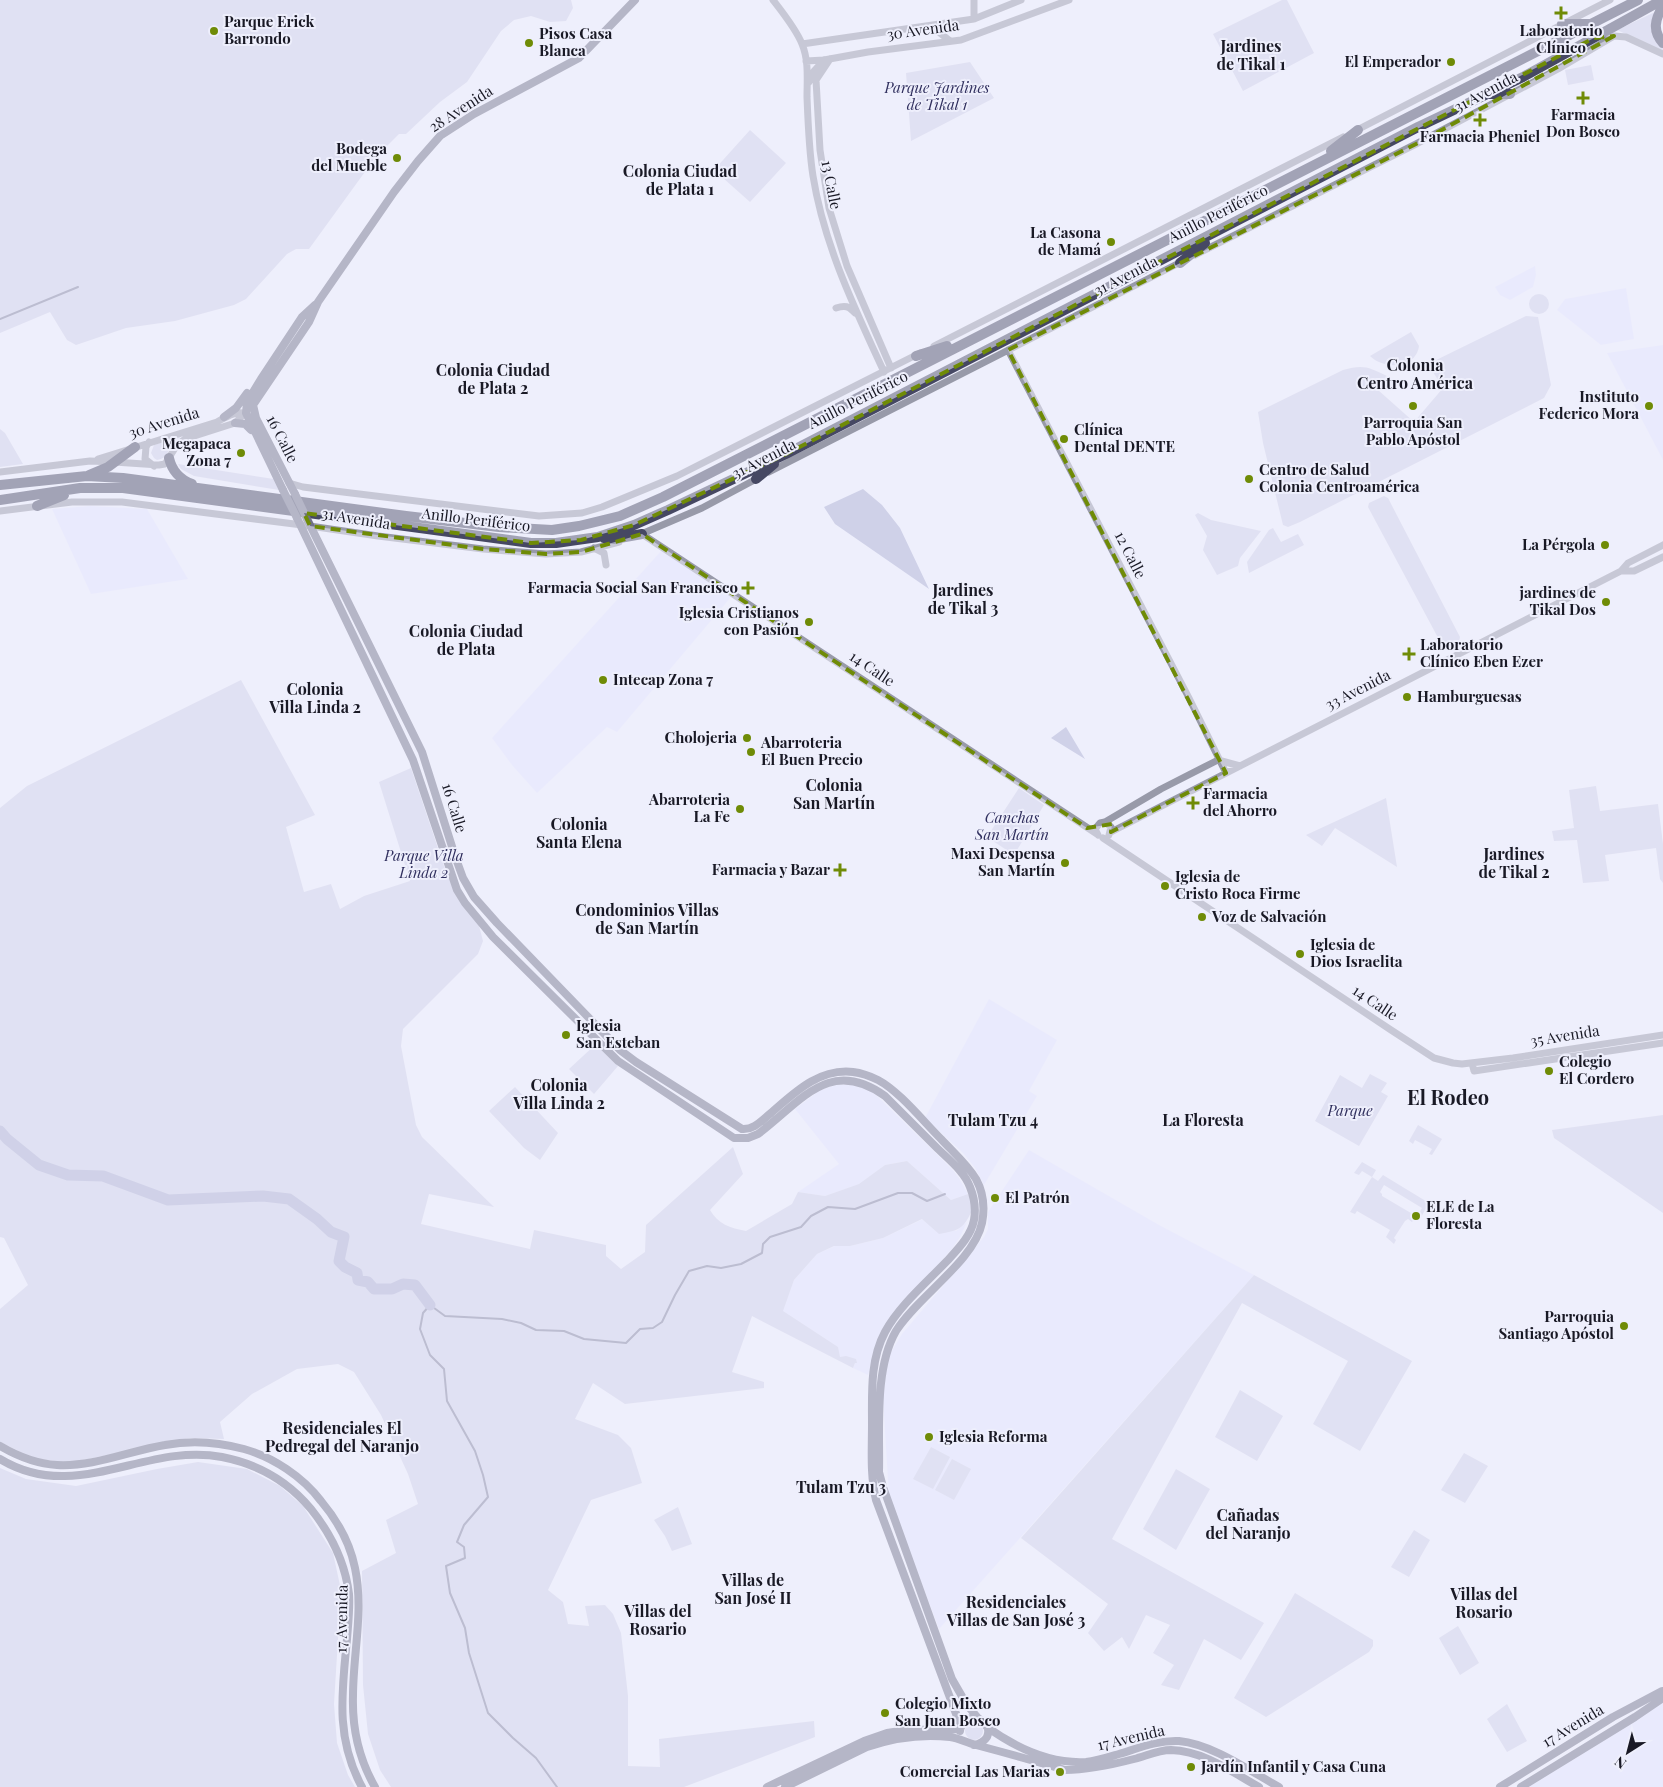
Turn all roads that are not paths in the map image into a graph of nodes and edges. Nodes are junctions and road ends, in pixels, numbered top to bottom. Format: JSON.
{"nodes":[{"id":1,"x":635,"y":0,"type":"edge"},
{"id":2,"x":773,"y":0,"type":"edge"},
{"id":3,"x":974,"y":0,"type":"edge"},
{"id":4,"x":1021,"y":0,"type":"edge"},
{"id":5,"x":1069,"y":0,"type":"edge"},
{"id":6,"x":1610,"y":0,"type":"edge"},
{"id":7,"x":1638,"y":0,"type":"edge"},
{"id":8,"x":1662,"y":0,"type":"edge"},
{"id":9,"x":1663,"y":6,"type":"edge"},
{"id":10,"x":974,"y":19,"type":"junction"},
{"id":11,"x":1628,"y":20,"type":"junction"},
{"id":12,"x":945,"y":24,"type":"junction"},
{"id":13,"x":1562,"y":24,"type":"junction"},
{"id":14,"x":1593,"y":24,"type":"junction"},
{"id":15,"x":1614,"y":36,"type":"junction"},
{"id":16,"x":1594,"y":38,"type":"junction"},
{"id":17,"x":950,"y":41,"type":"junction"},
{"id":18,"x":1663,"y":43,"type":"edge"},
{"id":19,"x":802,"y":44,"type":"junction"},
{"id":20,"x":1663,"y":54,"type":"edge"},
{"id":21,"x":827,"y":60,"type":"junction"},
{"id":22,"x":806,"y":61,"type":"junction"},
{"id":23,"x":808,"y":87,"type":"junction"},
{"id":24,"x":1486,"y":94,"type":"junction"},
{"id":25,"x":1510,"y":94,"type":"junction"},
{"id":26,"x":1358,"y":130,"type":"junction"},
{"id":27,"x":1312,"y":166,"type":"junction"},
{"id":28,"x":1222,"y":230,"type":"junction"},
{"id":29,"x":1180,"y":263,"type":"junction"},
{"id":30,"x":318,"y":302,"type":"junction"},
{"id":31,"x":836,"y":308,"type":"dead end"},
{"id":32,"x":858,"y":316,"type":"junction"},
{"id":33,"x":972,"y":339,"type":"junction"},
{"id":34,"x":1008,"y":350,"type":"junction"},
{"id":35,"x":916,"y":356,"type":"junction"},
{"id":36,"x":887,"y":370,"type":"junction"},
{"id":37,"x":260,"y":379,"type":"junction"},
{"id":38,"x":253,"y":405,"type":"junction"},
{"id":39,"x":246,"y":413,"type":"junction"},
{"id":40,"x":224,"y":417,"type":"junction"},
{"id":41,"x":235,"y":423,"type":"junction"},
{"id":42,"x":260,"y":426,"type":"junction"},
{"id":43,"x":257,"y":437,"type":"junction"},
{"id":44,"x":150,"y":442,"type":"junction"},
{"id":45,"x":134,"y":446,"type":"junction"},
{"id":46,"x":786,"y":454,"type":"junction"},
{"id":47,"x":169,"y":458,"type":"junction"},
{"id":48,"x":90,"y":462,"type":"junction"},
{"id":49,"x":114,"y":462,"type":"junction"},
{"id":50,"x":154,"y":466,"type":"junction"},
{"id":51,"x":0,"y":472,"type":"edge"},
{"id":52,"x":87,"y":476,"type":"junction"},
{"id":53,"x":756,"y":479,"type":"junction"},
{"id":54,"x":289,"y":483,"type":"junction"},
{"id":55,"x":0,"y":485,"type":"edge"},
{"id":56,"x":80,"y":488,"type":"junction"},
{"id":57,"x":202,"y":488,"type":"junction"},
{"id":58,"x":0,"y":500,"type":"edge"},
{"id":59,"x":37,"y":506,"type":"junction"},
{"id":60,"x":0,"y":511,"type":"edge"},
{"id":61,"x":299,"y":522,"type":"junction"},
{"id":62,"x":309,"y":522,"type":"junction"},
{"id":63,"x":642,"y":534,"type":"junction"},
{"id":64,"x":598,"y":537,"type":"junction"},
{"id":65,"x":1663,"y":545,"type":"edge"},
{"id":66,"x":594,"y":548,"type":"junction"},
{"id":67,"x":1663,"y":556,"type":"edge"},
{"id":68,"x":606,"y":566,"type":"dead end"},
{"id":69,"x":1621,"y":572,"type":"junction"},
{"id":70,"x":1218,"y":760,"type":"junction"},
{"id":71,"x":1240,"y":766,"type":"junction"},
{"id":72,"x":1226,"y":773,"type":"junction"},
{"id":73,"x":1105,"y":822,"type":"junction"},
{"id":74,"x":1103,"y":833,"type":"junction"},
{"id":75,"x":1663,"y":1035,"type":"edge"},
{"id":76,"x":1663,"y":1043,"type":"edge"},
{"id":77,"x":1472,"y":1063,"type":"junction"},
{"id":78,"x":929,"y":1127,"type":"junction"},
{"id":79,"x":923,"y":1134,"type":"junction"},
{"id":80,"x":939,"y":1137,"type":"junction"},
{"id":81,"x":932,"y":1143,"type":"junction"},
{"id":82,"x":0,"y":1446,"type":"edge"},
{"id":83,"x":0,"y":1460,"type":"edge"},
{"id":84,"x":901,"y":1539,"type":"junction"},
{"id":85,"x":892,"y":1541,"type":"junction"},
{"id":86,"x":1663,"y":1693,"type":"edge"},
{"id":87,"x":978,"y":1718,"type":"junction"},
{"id":88,"x":987,"y":1727,"type":"junction"},
{"id":89,"x":961,"y":1728,"type":"junction"},
{"id":90,"x":965,"y":1742,"type":"junction"},
{"id":91,"x":974,"y":1745,"type":"junction"},
{"id":92,"x":362,"y":1787,"type":"edge"},
{"id":93,"x":375,"y":1787,"type":"edge"},
{"id":94,"x":767,"y":1787,"type":"edge"},
{"id":95,"x":785,"y":1787,"type":"edge"},
{"id":96,"x":1260,"y":1787,"type":"edge"},
{"id":97,"x":1279,"y":1787,"type":"edge"},
{"id":98,"x":1500,"y":1787,"type":"edge"},
{"id":99,"x":1521,"y":1787,"type":"edge"}],
"edges":[{"from":1,"to":30,"type":"main road","name":"28 Avenida"},
{"from":2,"to":19,"type":"street","name":"13 Calle"},
{"from":3,"to":10,"type":"street"},
{"from":4,"to":10,"type":"street","name":"30 Avenida"},
{"from":5,"to":17,"type":"street","name":"30 Avenida"},
{"from":6,"to":13,"type":"street","name":"31 Avenida"},
{"from":7,"to":14,"type":"highway","name":"Anillo Periférico"},
{"from":8,"to":11,"type":"highway","name":"Anillo Periférico"},
{"from":9,"to":18,"type":"highway"},
{"from":10,"to":12,"type":"street","name":"30 Avenida"},
{"from":11,"to":15,"type":"highway"},
{"from":11,"to":16,"type":"highway","name":"Anillo Periférico"},
{"from":12,"to":17,"type":"street"},
{"from":12,"to":19,"type":"street","name":"30 Avenida"},
{"from":13,"to":14,"type":"highway"},
{"from":13,"to":26,"type":"street","name":"31 Avenida"},
{"from":14,"to":27,"type":"highway","name":"Anillo Periférico"},
{"from":15,"to":16,"type":"highway"},
{"from":15,"to":20,"type":"street"},
{"from":15,"to":25,"type":"street","name":"31 Avenida"},
{"from":16,"to":24,"type":"highway","name":"Anillo Periférico"},
{"from":17,"to":21,"type":"street","name":"30 Avenida"},
{"from":19,"to":22,"type":"street","name":"13 Calle"},
{"from":21,"to":22,"type":"street","name":"30 Avenida"},
{"from":21,"to":23,"type":"street"},
{"from":21,"to":36,"type":"street","name":"13 Calle"},
{"from":22,"to":23,"type":"street","name":"13 Calle"},
{"from":23,"to":32,"type":"street","name":"13 Calle"},
{"from":24,"to":25,"type":"highway"},
{"from":24,"to":28,"type":"highway","name":"Anillo Periférico"},
{"from":25,"to":29,"type":"street","name":"31 Avenida"},
{"from":26,"to":27,"type":"highway"},
{"from":26,"to":35,"type":"street","name":"31 Avenida"},
{"from":27,"to":33,"type":"highway","name":"Anillo Periférico"},
{"from":28,"to":29,"type":"highway"},
{"from":28,"to":46,"type":"highway","name":"Anillo Periférico"},
{"from":29,"to":34,"type":"street","name":"31 Avenida"},
{"from":30,"to":37,"type":"main road","name":"28 Avenida"},
{"from":30,"to":38,"type":"main road","name":"28 Avenida"},
{"from":31,"to":32,"type":"street"},
{"from":32,"to":36,"type":"street","name":"13 Calle"},
{"from":33,"to":35,"type":"highway"},
{"from":33,"to":57,"type":"highway","name":"Anillo Periférico"},
{"from":34,"to":53,"type":"street","name":"31 Avenida"},
{"from":34,"to":70,"type":"street","name":"12 Calle"},
{"from":35,"to":36,"type":"street","name":"31 Avenida"},
{"from":36,"to":54,"type":"street","name":"31 Avenida"},
{"from":37,"to":39,"type":"main road","name":"28 Avenida"},
{"from":37,"to":40,"type":"main road"},
{"from":38,"to":39,"type":"street","name":"30 Avenida"},
{"from":38,"to":42,"type":"main road","name":"16 Calle"},
{"from":39,"to":40,"type":"street","name":"30 Avenida"},
{"from":39,"to":41,"type":"street","name":"30 Avenida"},
{"from":39,"to":42,"type":"street"},
{"from":39,"to":43,"type":"main road","name":"16 Calle"},
{"from":40,"to":44,"type":"street","name":"30 Avenida"},
{"from":41,"to":43,"type":"main road"},
{"from":41,"to":47,"type":"street","name":"30 Avenida"},
{"from":42,"to":54,"type":"main road","name":"16 Calle"},
{"from":43,"to":61,"type":"main road","name":"16 Calle","bridge":true},
{"from":44,"to":45,"type":"street","name":"30 Avenida"},
{"from":44,"to":50,"type":"street"},
{"from":45,"to":48,"type":"street","name":"30 Avenida"},
{"from":45,"to":49,"type":"highway"},
{"from":46,"to":53,"type":"highway"},
{"from":46,"to":64,"type":"highway","name":"Anillo Periférico"},
{"from":47,"to":50,"type":"street","name":"30 Avenida"},
{"from":47,"to":57,"type":"highway"},
{"from":48,"to":49,"type":"street","name":"30 Avenida"},
{"from":48,"to":51,"type":"street","name":"30 Avenida"},
{"from":49,"to":50,"type":"street","name":"30 Avenida"},
{"from":49,"to":52,"type":"highway"},
{"from":52,"to":55,"type":"highway","name":"Anillo Periférico"},
{"from":52,"to":57,"type":"highway","name":"Anillo Periférico"},
{"from":53,"to":63,"type":"street","name":"31 Avenida"},
{"from":54,"to":62,"type":"main road","name":"16 Calle","bridge":true},
{"from":56,"to":58,"type":"highway","name":"Anillo Periférico"},
{"from":56,"to":59,"type":"highway"},
{"from":56,"to":64,"type":"highway","name":"Anillo Periférico"},
{"from":59,"to":60,"type":"street","name":"31 Avenida"},
{"from":59,"to":61,"type":"street","name":"31 Avenida"},
{"from":61,"to":62,"type":"street","name":"31 Avenida"},
{"from":61,"to":79,"type":"main road","name":"16 Calle"},
{"from":62,"to":66,"type":"street","name":"31 Avenida"},
{"from":62,"to":78,"type":"main road","name":"16 Calle"},
{"from":63,"to":64,"type":"highway"},
{"from":63,"to":66,"type":"street","name":"31 Avenida"},
{"from":63,"to":74,"type":"street","name":"14 Calle"},
{"from":65,"to":69,"type":"street","name":"33 Avenida"},
{"from":66,"to":68,"type":"street"},
{"from":67,"to":69,"type":"street","name":"33 Avenida"},
{"from":69,"to":71,"type":"street","name":"33 Avenida"},
{"from":70,"to":71,"type":"street"},
{"from":70,"to":72,"type":"street","name":"12 Calle"},
{"from":70,"to":73,"type":"street"},
{"from":71,"to":72,"type":"street","name":"33 Avenida"},
{"from":72,"to":74,"type":"street","name":"33 Avenida"},
{"from":73,"to":74,"type":"street"},
{"from":73,"to":74,"type":"street"},
{"from":74,"to":77,"type":"street","name":"14 Calle"},
{"from":75,"to":77,"type":"street","name":"35 Avenida"},
{"from":76,"to":77,"type":"street","name":"35 Avenida"},
{"from":78,"to":79,"type":"main road"},
{"from":78,"to":80,"type":"main road"},
{"from":79,"to":81,"type":"main road"},
{"from":80,"to":81,"type":"main road"},
{"from":80,"to":84,"type":"main road"},
{"from":81,"to":85,"type":"main road"},
{"from":82,"to":93,"type":"main road","name":"17 Avenida"},
{"from":83,"to":92,"type":"main road","name":"17 Avenida"},
{"from":84,"to":85,"type":"main road"},
{"from":84,"to":87,"type":"main road"},
{"from":85,"to":89,"type":"main road"},
{"from":86,"to":98,"type":"main road","name":"17 Avenida"},
{"from":86,"to":99,"type":"main road","name":"17 Avenida"},
{"from":87,"to":88,"type":"main road"},
{"from":87,"to":89,"type":"main road"},
{"from":88,"to":91,"type":"main road"},
{"from":88,"to":97,"type":"main road","name":"17 Avenida"},
{"from":89,"to":90,"type":"main road"},
{"from":89,"to":94,"type":"main road"},
{"from":90,"to":91,"type":"main road"},
{"from":90,"to":95,"type":"main road"},
{"from":91,"to":96,"type":"main road","name":"17 Avenida"}]}
